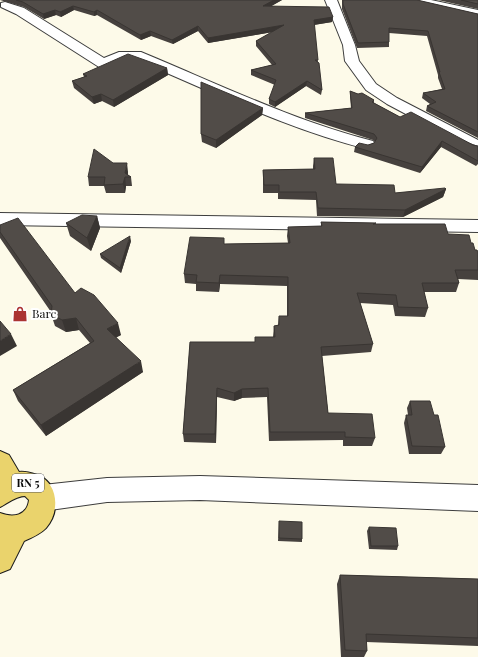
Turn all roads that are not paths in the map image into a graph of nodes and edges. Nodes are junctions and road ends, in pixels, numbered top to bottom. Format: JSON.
{"nodes":[{"id":1,"x":331,"y":0,"type":"edge"},
{"id":2,"x":415,"y":0,"type":"edge"},
{"id":3,"x":3,"y":4,"type":"edge"},
{"id":4,"x":478,"y":14,"type":"edge"},
{"id":5,"x":367,"y":144,"type":"edge"},
{"id":6,"x":478,"y":146,"type":"edge"},
{"id":7,"x":0,"y":219,"type":"edge"},
{"id":8,"x":478,"y":226,"type":"edge"},
{"id":9,"x":4,"y":481,"type":"edge"},
{"id":10,"x":43,"y":498,"type":"junction"},
{"id":11,"x":478,"y":498,"type":"edge"},
{"id":12,"x":7,"y":528,"type":"edge"},
{"id":13,"x":0,"y":558,"type":"edge"}],
"edges":[{"from":1,"to":6,"type":"street"},
{"from":2,"to":4,"type":"street"},
{"from":3,"to":5,"type":"street"},
{"from":7,"to":8,"type":"street"},
{"from":9,"to":10,"type":"main road","number":"RN 5"},
{"from":10,"to":11,"type":"street"},
{"from":10,"to":12,"type":"main road","number":"RN 5"},
{"from":12,"to":13,"type":"main road","number":"RN 5"}]}
